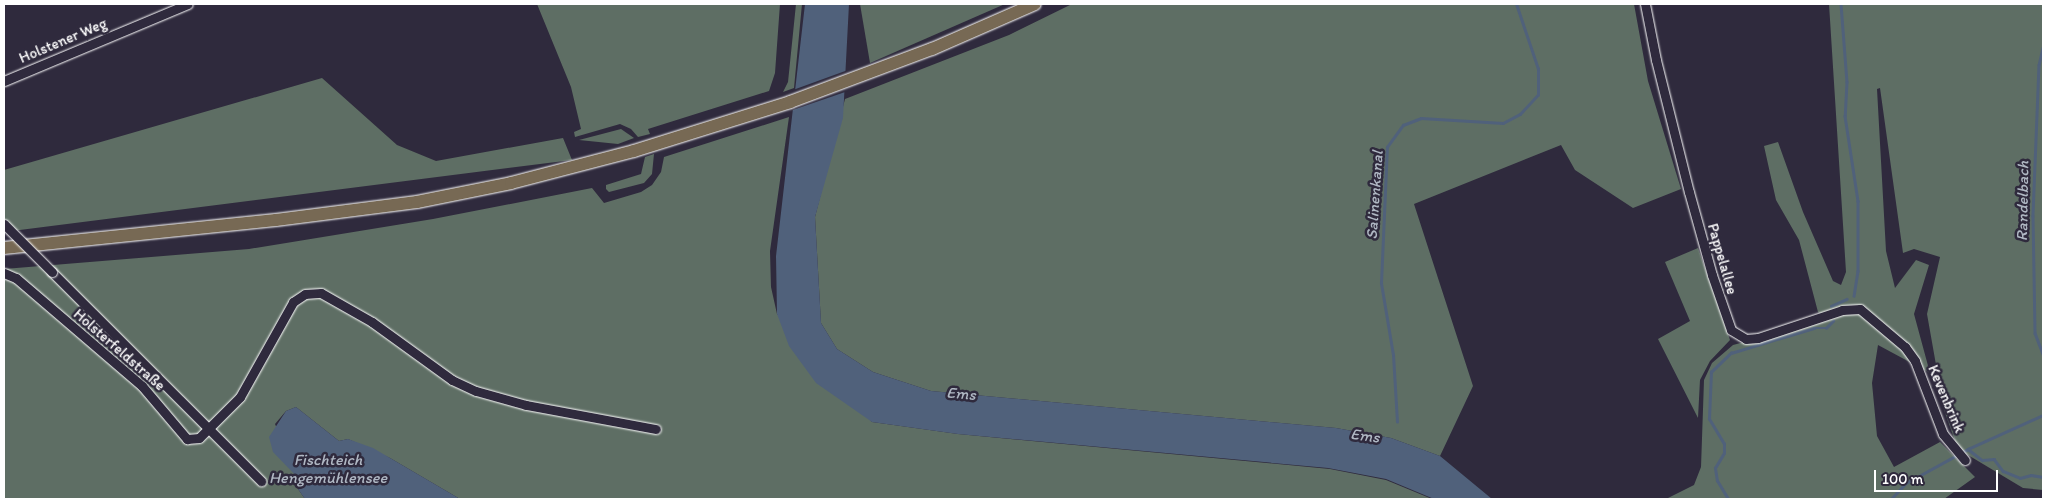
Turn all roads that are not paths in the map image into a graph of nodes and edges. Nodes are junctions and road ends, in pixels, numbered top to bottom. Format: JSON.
{"nodes":[{"id":1,"x":188,"y":4,"type":"edge"},
{"id":2,"x":1035,"y":4,"type":"edge"},
{"id":3,"x":1645,"y":4,"type":"edge"},
{"id":4,"x":4,"y":81,"type":"edge"},
{"id":5,"x":4,"y":224,"type":"edge"},
{"id":6,"x":4,"y":248,"type":"edge"},
{"id":7,"x":4,"y":273,"type":"edge"},
{"id":8,"x":1905,"y":347,"type":"joint"},
{"id":9,"x":210,"y":428,"type":"junction"},
{"id":10,"x":656,"y":429,"type":"dead end"},
{"id":11,"x":1965,"y":460,"type":"dead end"},
{"id":12,"x":262,"y":481,"type":"dead end"}],
"edges":[{"from":1,"to":4,"type":"street","name":"Holstener Weg"},
{"from":2,"to":6,"type":"main road"},
{"from":3,"to":8,"type":"street","name":"Pappelallee"},
{"from":5,"to":9,"type":"street","bridge":true},
{"from":7,"to":9,"type":"street","name":"Holsterfeldstraße"},
{"from":8,"to":11,"type":"street","name":"Kevenbrink"},
{"from":9,"to":10,"type":"street"},
{"from":9,"to":12,"type":"street"}]}
